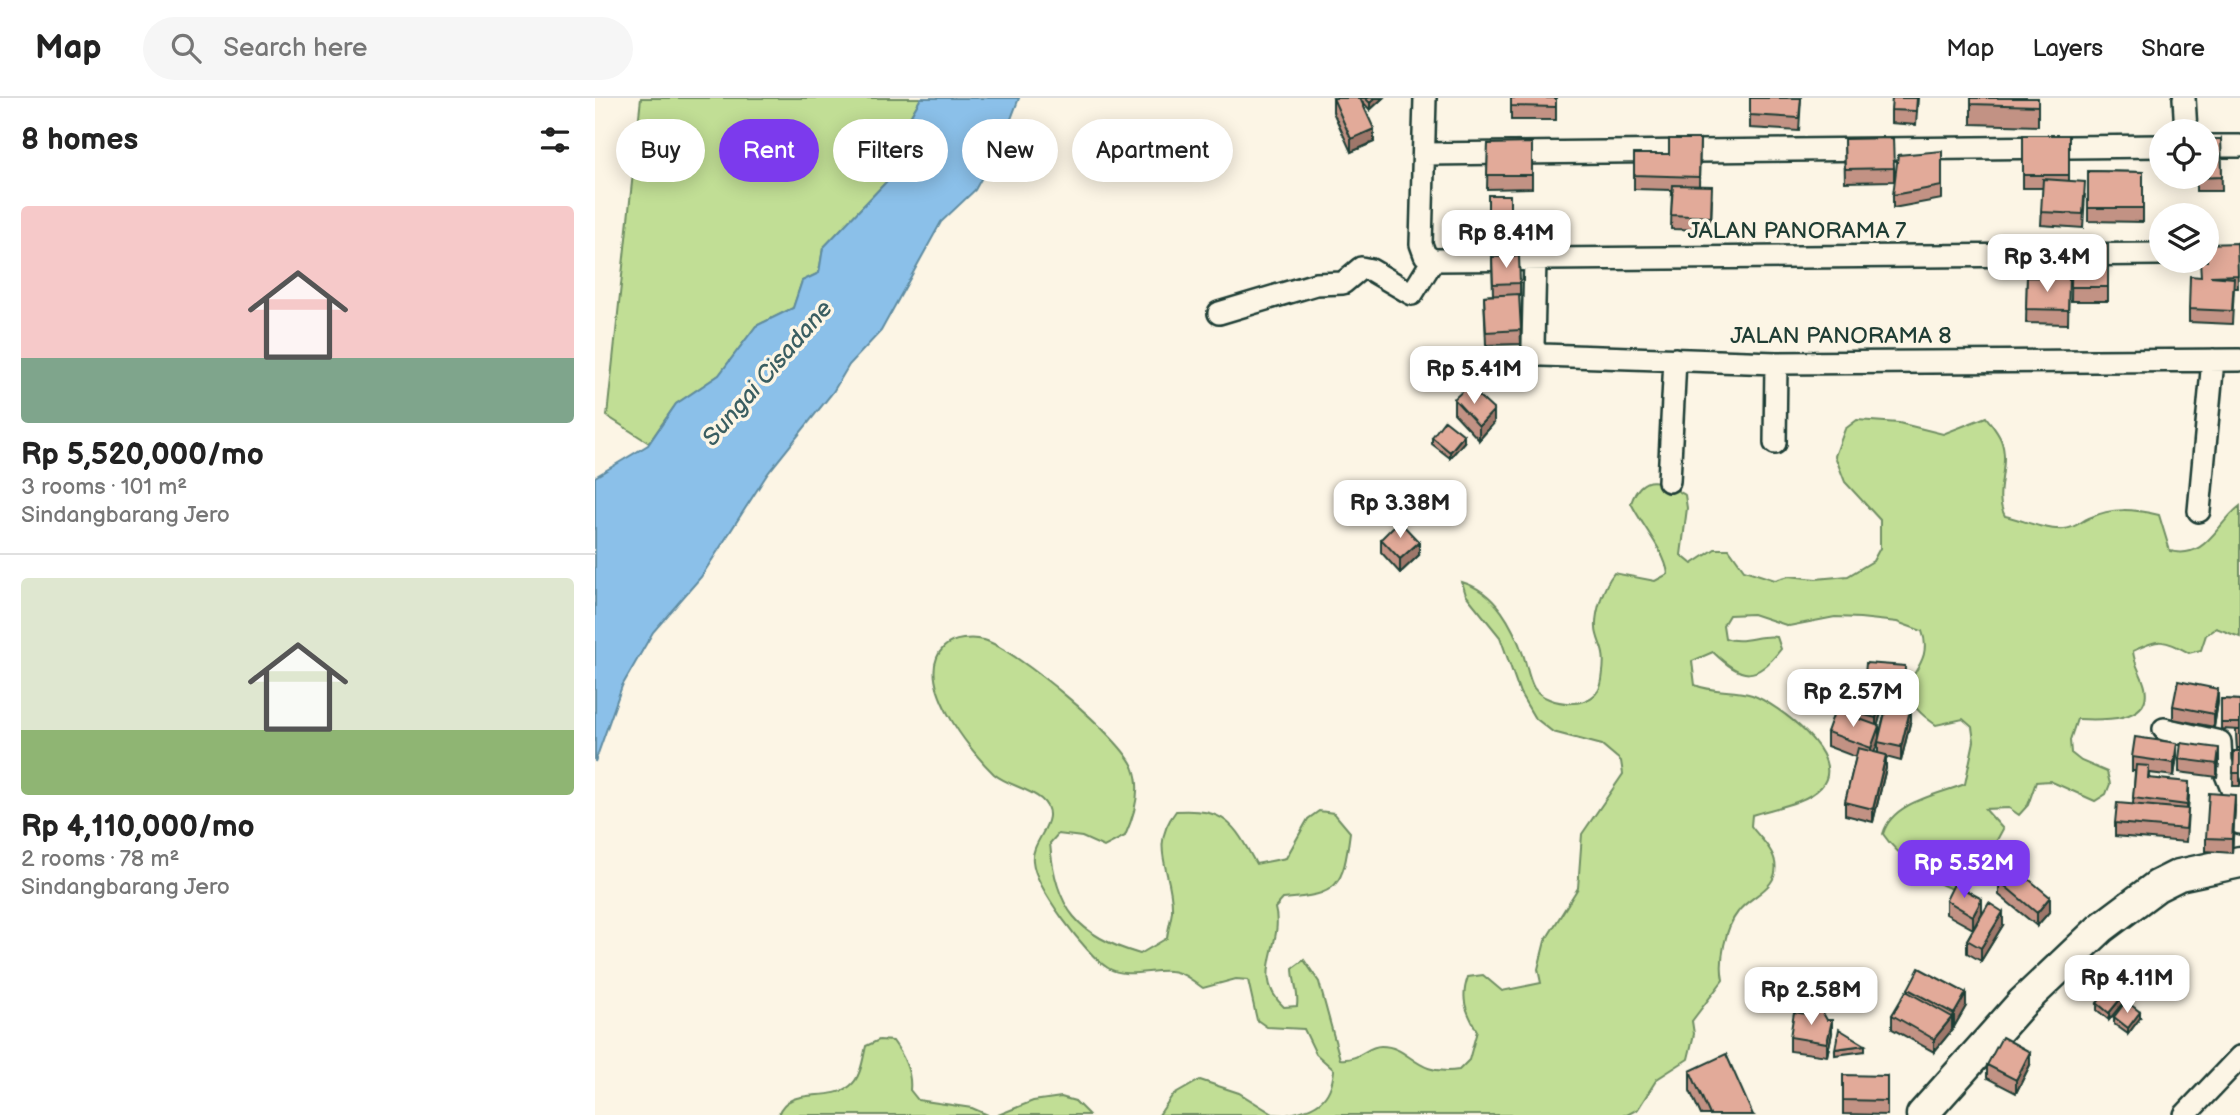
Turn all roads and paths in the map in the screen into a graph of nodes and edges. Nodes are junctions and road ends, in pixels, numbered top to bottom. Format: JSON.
{"nodes":[{"id":1,"x":1425,"y":98,"type":"edge"},
{"id":2,"x":2184,"y":98,"type":"edge"},
{"id":3,"x":2185,"y":119,"type":"edge"},
{"id":4,"x":2149,"y":146,"type":"edge"},
{"id":5,"x":2219,"y":146,"type":"edge"},
{"id":6,"x":2240,"y":146,"type":"edge"},
{"id":7,"x":1425,"y":154,"type":"junction"},
{"id":8,"x":2149,"y":254,"type":"edge"},
{"id":9,"x":1535,"y":259,"type":"junction"},
{"id":10,"x":1433,"y":260,"type":"junction"},
{"id":11,"x":1219,"y":313,"type":"dead end"},
{"id":12,"x":1675,"y":359,"type":"junction"},
{"id":13,"x":2213,"y":360,"type":"junction"},
{"id":14,"x":2240,"y":360,"type":"edge"},
{"id":15,"x":1776,"y":363,"type":"junction"},
{"id":16,"x":1775,"y":443,"type":"dead end"},
{"id":17,"x":1669,"y":481,"type":"dead end"},
{"id":18,"x":2199,"y":511,"type":"dead end"},
{"id":19,"x":2164,"y":729,"type":"dead end"},
{"id":20,"x":2240,"y":823,"type":"edge"},
{"id":21,"x":2240,"y":862,"type":"edge"},
{"id":22,"x":2240,"y":1057,"type":"edge"},
{"id":23,"x":1922,"y":1115,"type":"edge"},
{"id":24,"x":2185,"y":1115,"type":"edge"}],
"edges":[{"from":1,"to":7,"type":"street"},
{"from":2,"to":3,"type":"street"},
{"from":4,"to":7,"type":"street"},
{"from":5,"to":6,"type":"street"},
{"from":7,"to":10,"type":"street"},
{"from":8,"to":9,"type":"street","name":"JALAN PANORAMA 7"},
{"from":9,"to":10,"type":"street","name":"JALAN PANORAMA 7"},
{"from":9,"to":12,"type":"street","name":"JALAN PANORAMA 8"},
{"from":10,"to":11,"type":"street"},
{"from":12,"to":15,"type":"street","name":"JALAN PANORAMA 8"},
{"from":12,"to":17,"type":"street"},
{"from":13,"to":14,"type":"street","name":"JALAN PANORAMA 8"},
{"from":13,"to":15,"type":"street","name":"JALAN PANORAMA 8"},
{"from":13,"to":18,"type":"street"},
{"from":15,"to":16,"type":"street"},
{"from":19,"to":20,"type":"street"},
{"from":21,"to":23,"type":"street"},
{"from":22,"to":24,"type":"street"}]}
